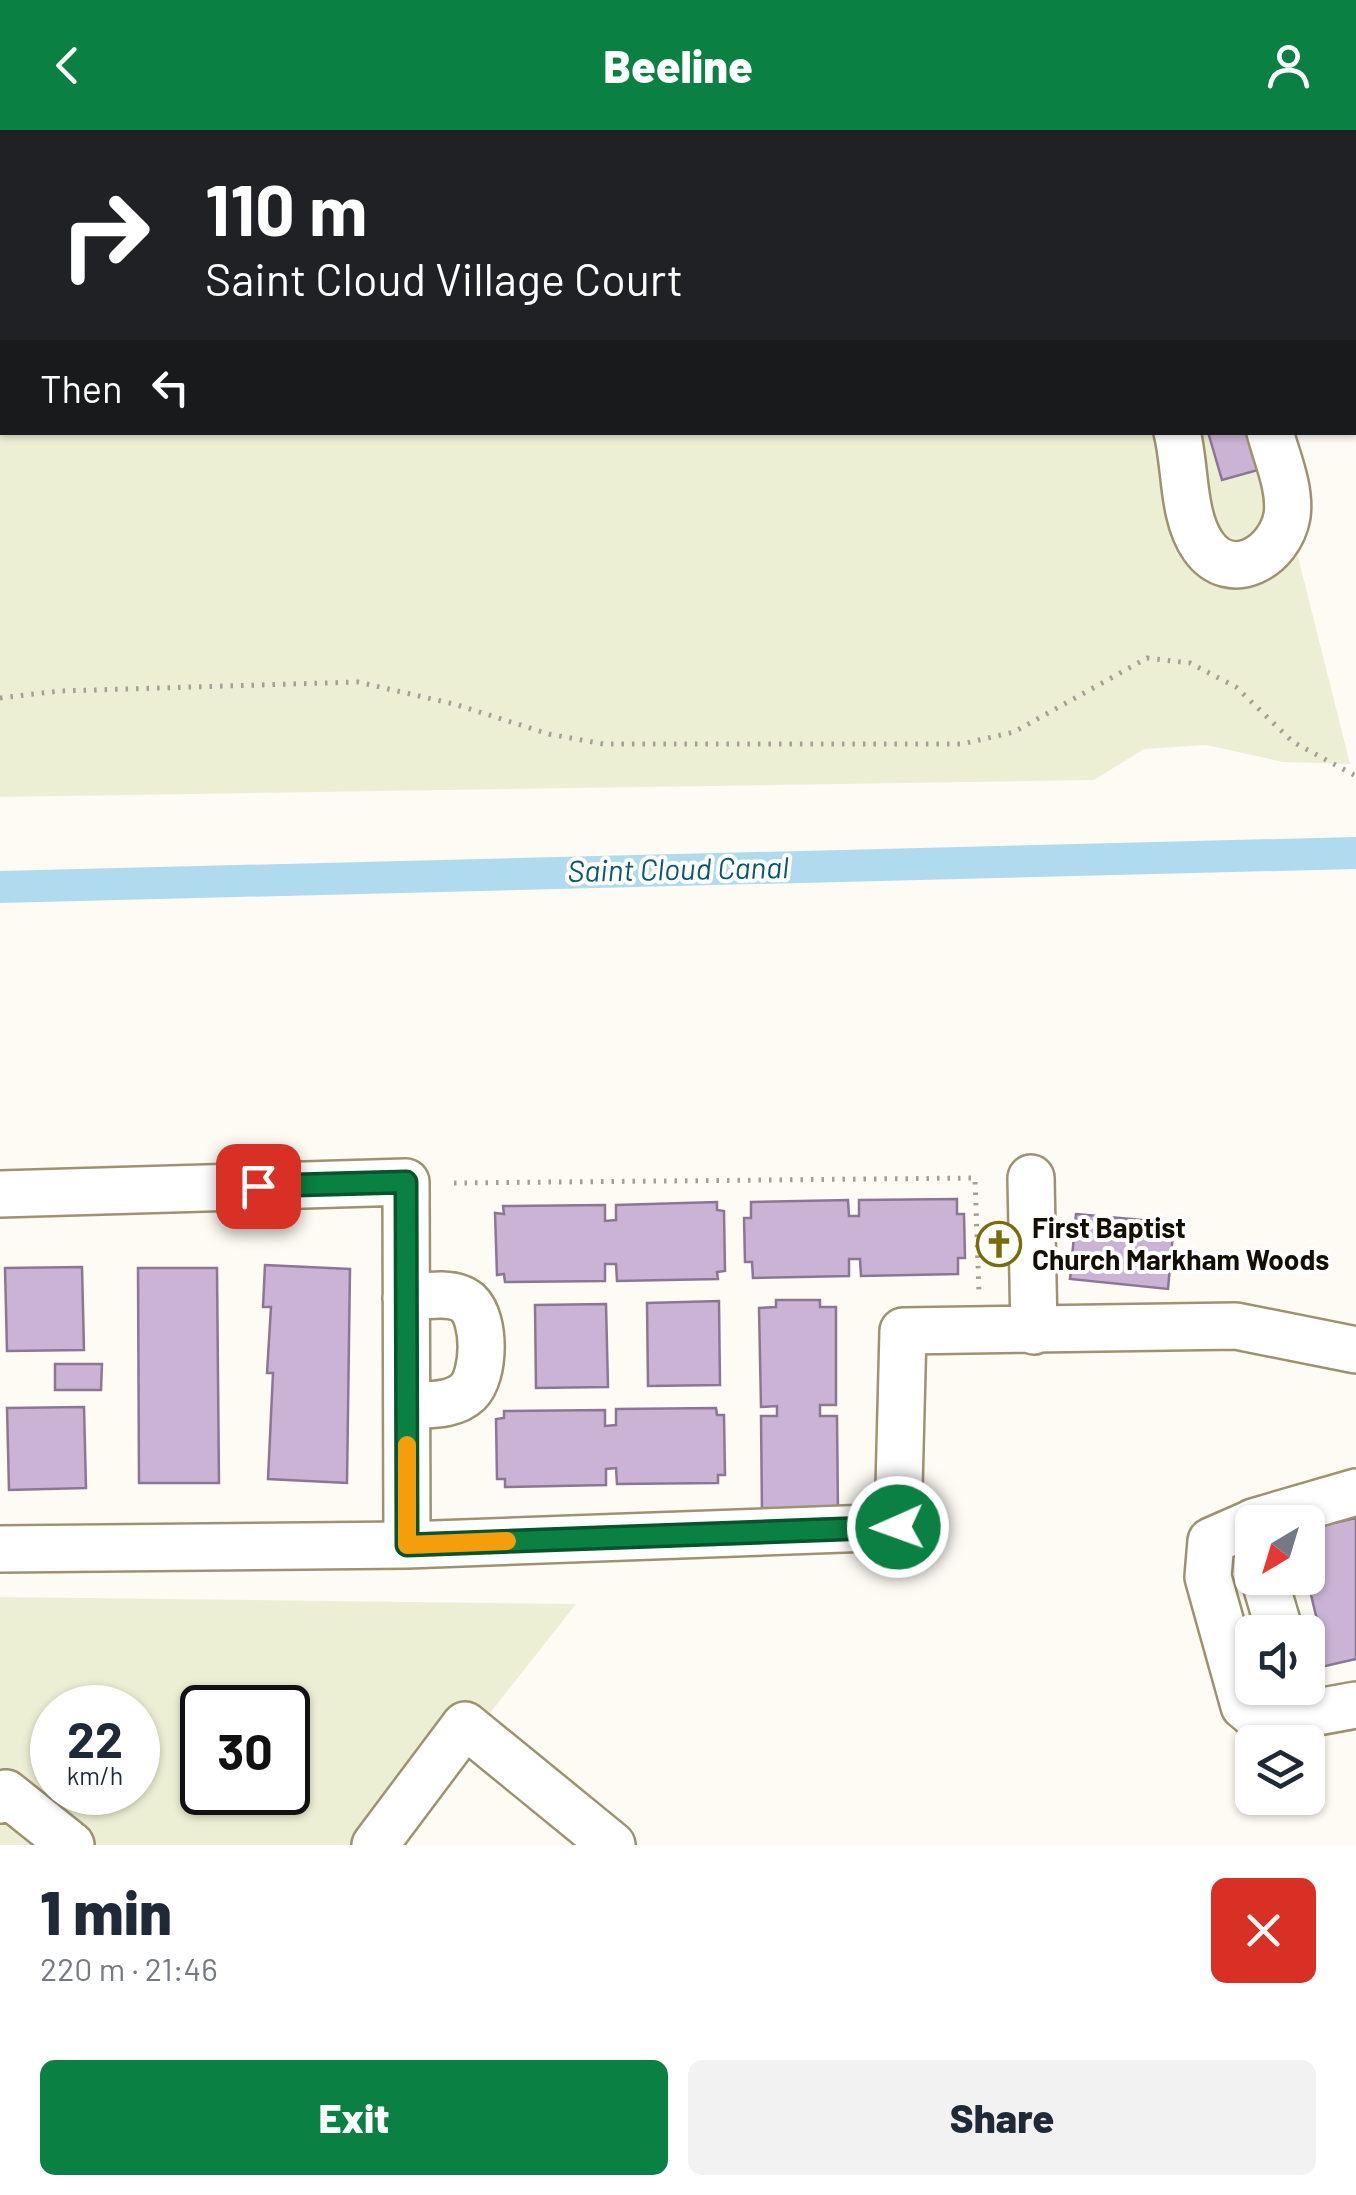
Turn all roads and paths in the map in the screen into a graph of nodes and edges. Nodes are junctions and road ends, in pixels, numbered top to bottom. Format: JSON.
{"nodes":[{"id":1,"x":1271,"y":435,"type":"edge"},
{"id":2,"x":1178,"y":436,"type":"edge"},
{"id":3,"x":0,"y":698,"type":"edge"},
{"id":4,"x":1356,"y":776,"type":"edge"},
{"id":5,"x":1031,"y":1178,"type":"dead end"},
{"id":6,"x":454,"y":1183,"type":"dead end"},
{"id":7,"x":0,"y":1194,"type":"edge"},
{"id":8,"x":406,"y":1298,"type":"junction"},
{"id":9,"x":980,"y":1331,"type":"junction"},
{"id":10,"x":1034,"y":1331,"type":"junction"},
{"id":11,"x":1356,"y":1350,"type":"edge"},
{"id":12,"x":407,"y":1406,"type":"junction"},
{"id":13,"x":1356,"y":1492,"type":"edge"},
{"id":14,"x":1317,"y":1505,"type":"edge"},
{"id":15,"x":1235,"y":1533,"type":"edge"},
{"id":16,"x":407,"y":1545,"type":"junction"},
{"id":17,"x":0,"y":1549,"type":"edge"},
{"id":18,"x":1356,"y":1706,"type":"edge"},
{"id":19,"x":1288,"y":1708,"type":"edge"},
{"id":20,"x":0,"y":1800,"type":"edge"},
{"id":21,"x":71,"y":1845,"type":"edge"},
{"id":22,"x":375,"y":1845,"type":"edge"},
{"id":23,"x":612,"y":1845,"type":"edge"}],
"edges":[{"from":1,"to":2,"type":"street"},
{"from":3,"to":4,"type":"path"},
{"from":5,"to":10,"type":"street"},
{"from":6,"to":9,"type":"path"},
{"from":7,"to":8,"type":"street"},
{"from":8,"to":12,"type":"street"},
{"from":8,"to":12,"type":"street"},
{"from":9,"to":10,"type":"street"},
{"from":9,"to":16,"type":"street"},
{"from":10,"to":11,"type":"street"},
{"from":12,"to":16,"type":"street"},
{"from":13,"to":14,"type":"street"},
{"from":15,"to":19,"type":"street"},
{"from":16,"to":17,"type":"street"},
{"from":18,"to":19,"type":"street"},
{"from":20,"to":21,"type":"street"},
{"from":22,"to":23,"type":"street"}]}
